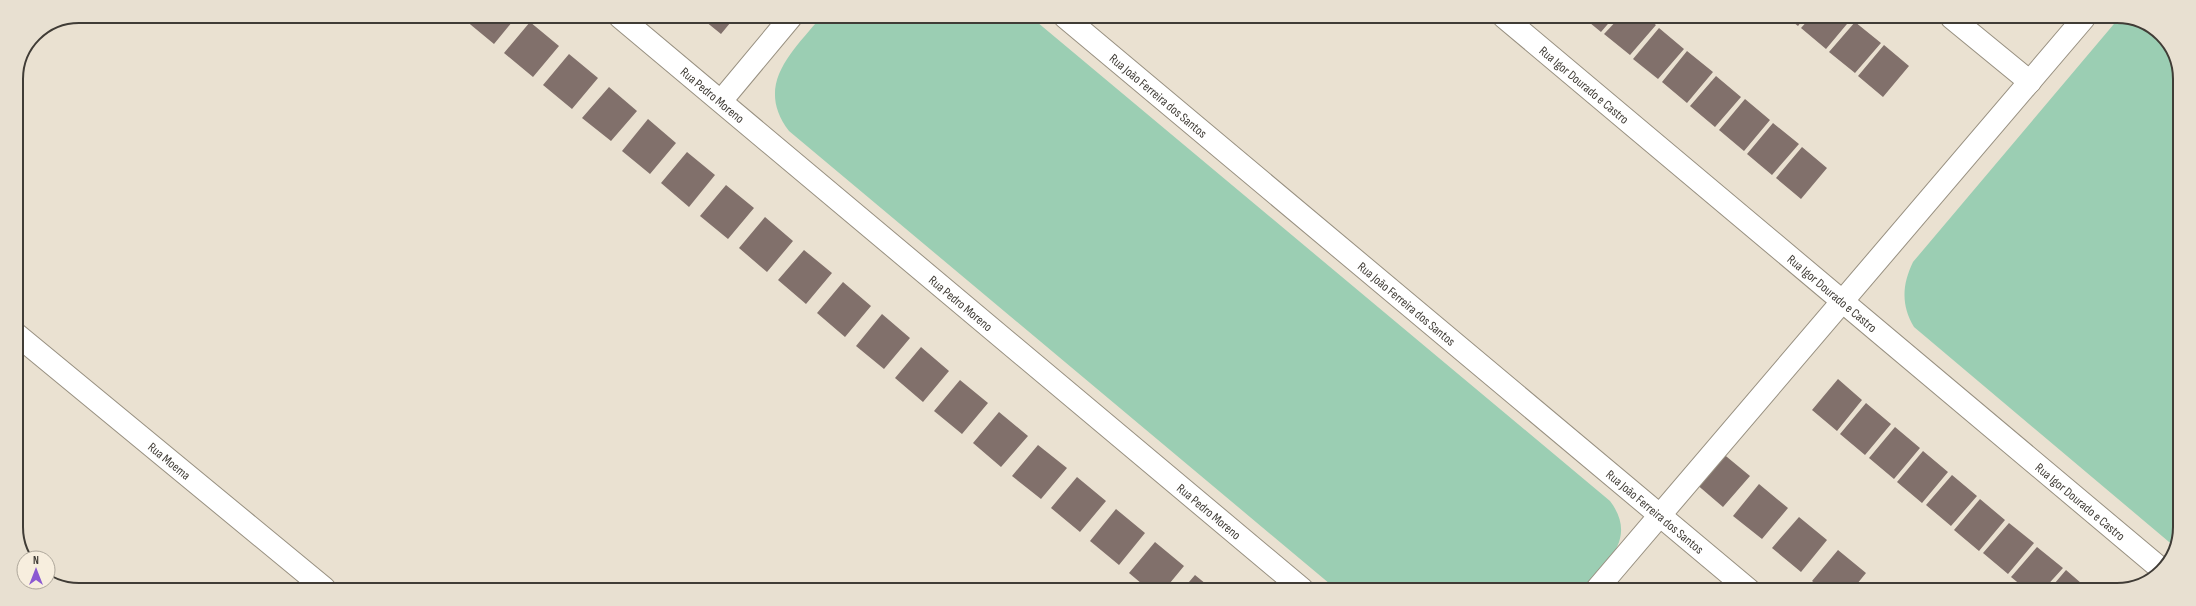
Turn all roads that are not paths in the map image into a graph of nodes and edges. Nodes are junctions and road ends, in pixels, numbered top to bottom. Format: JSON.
{"nodes":[{"id":1,"x":627,"y":23,"type":"edge"},
{"id":2,"x":786,"y":23,"type":"edge"},
{"id":3,"x":1072,"y":23,"type":"edge"},
{"id":4,"x":1510,"y":23,"type":"edge"},
{"id":5,"x":1958,"y":23,"type":"edge"},
{"id":6,"x":2080,"y":23,"type":"edge"},
{"id":7,"x":2030,"y":82,"type":"junction"},
{"id":8,"x":720,"y":101,"type":"junction"},
{"id":9,"x":1842,"y":302,"type":"junction"},
{"id":10,"x":23,"y":340,"type":"edge"},
{"id":11,"x":1660,"y":515,"type":"junction"},
{"id":12,"x":2157,"y":566,"type":"edge"},
{"id":13,"x":318,"y":583,"type":"edge"},
{"id":14,"x":1295,"y":583,"type":"edge"},
{"id":15,"x":1603,"y":583,"type":"edge"},
{"id":16,"x":1740,"y":583,"type":"edge"}],
"edges":[{"from":1,"to":8,"type":"street","name":"Rua Pedro Moreno"},
{"from":2,"to":8,"type":"street"},
{"from":3,"to":11,"type":"street","name":"Rua João Ferreira dos Santos"},
{"from":4,"to":9,"type":"street","name":"Rua Igor Dourado e Castro"},
{"from":5,"to":7,"type":"street"},
{"from":6,"to":7,"type":"street"},
{"from":7,"to":9,"type":"street"},
{"from":8,"to":14,"type":"street","name":"Rua Pedro Moreno"},
{"from":9,"to":11,"type":"street"},
{"from":9,"to":12,"type":"street","name":"Rua Igor Dourado e Castro"},
{"from":10,"to":13,"type":"street","name":"Rua Moema"},
{"from":11,"to":15,"type":"street"},
{"from":11,"to":16,"type":"street","name":"Rua João Ferreira dos Santos"}]}
